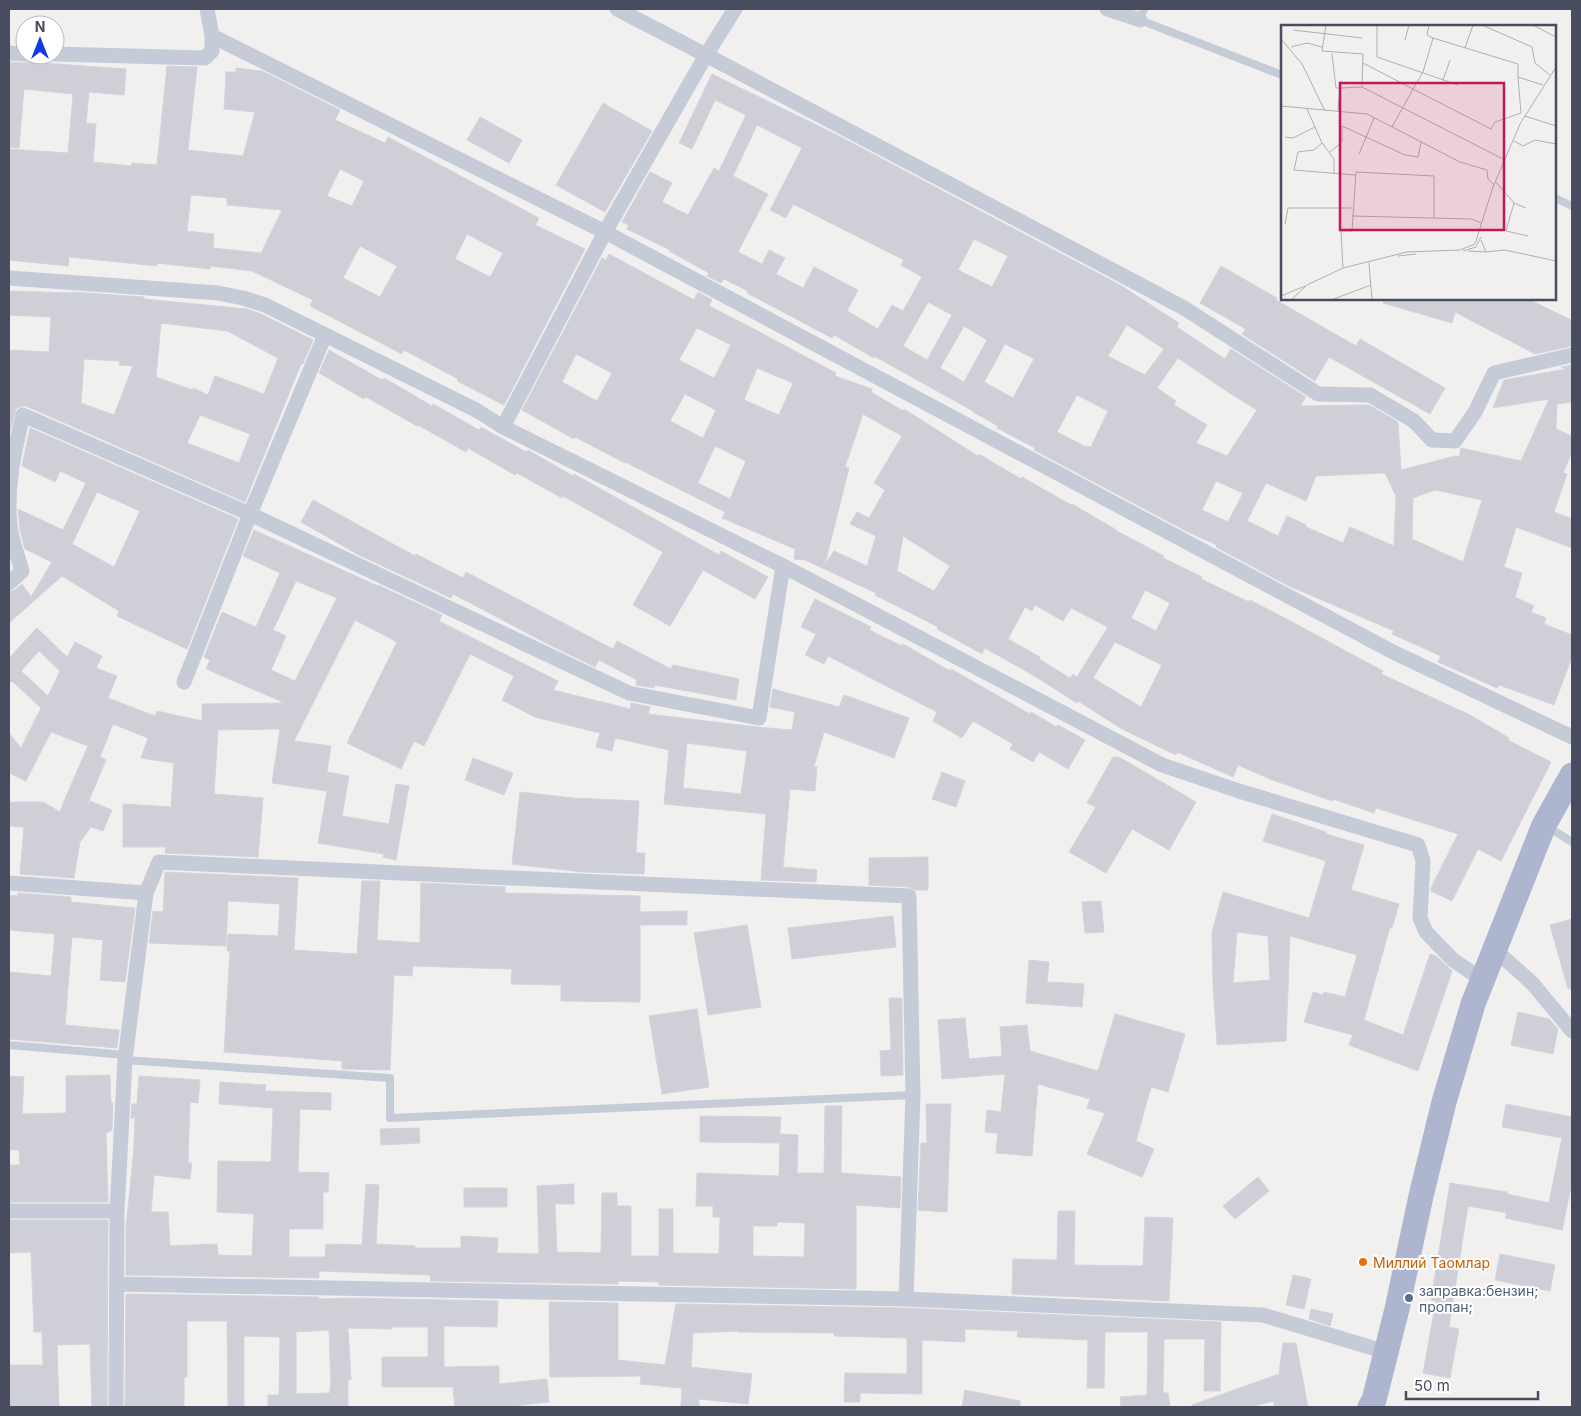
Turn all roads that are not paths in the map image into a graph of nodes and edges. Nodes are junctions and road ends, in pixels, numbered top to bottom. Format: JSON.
{"nodes":[{"id":1,"x":207,"y":9,"type":"edge"},
{"id":2,"x":617,"y":9,"type":"edge"},
{"id":3,"x":735,"y":9,"type":"edge"},
{"id":4,"x":1107,"y":9,"type":"edge"},
{"id":5,"x":1142,"y":14,"type":"edge"},
{"id":6,"x":212,"y":36,"type":"junction"},
{"id":7,"x":65,"y":54,"type":"edge"},
{"id":8,"x":706,"y":55,"type":"junction"},
{"id":9,"x":1281,"y":75,"type":"edge"},
{"id":10,"x":1556,"y":198,"type":"edge"},
{"id":11,"x":1572,"y":206,"type":"edge"},
{"id":12,"x":605,"y":232,"type":"junction"},
{"id":13,"x":9,"y":278,"type":"edge"},
{"id":14,"x":325,"y":335,"type":"junction"},
{"id":15,"x":1572,"y":355,"type":"edge"},
{"id":16,"x":503,"y":427,"type":"junction"},
{"id":17,"x":250,"y":514,"type":"junction"},
{"id":18,"x":783,"y":566,"type":"junction"},
{"id":19,"x":9,"y":583,"type":"edge"},
{"id":20,"x":184,"y":682,"type":"dead end"},
{"id":21,"x":1572,"y":737,"type":"edge"},
{"id":22,"x":1572,"y":775,"type":"edge"},
{"id":23,"x":1544,"y":825,"type":"junction"},
{"id":24,"x":1572,"y":842,"type":"edge"},
{"id":25,"x":9,"y":883,"type":"edge"},
{"id":26,"x":146,"y":893,"type":"junction"},
{"id":27,"x":1495,"y":950,"type":"junction"},
{"id":28,"x":1483,"y":980,"type":"junction"},
{"id":29,"x":1572,"y":1031,"type":"edge"},
{"id":30,"x":9,"y":1045,"type":"edge"},
{"id":31,"x":126,"y":1058,"type":"junction"},
{"id":32,"x":913,"y":1095,"type":"junction"},
{"id":33,"x":9,"y":1210,"type":"edge"},
{"id":34,"x":117,"y":1210,"type":"junction"},
{"id":35,"x":117,"y":1284,"type":"junction"},
{"id":36,"x":906,"y":1300,"type":"junction"},
{"id":37,"x":1386,"y":1352,"type":"junction"},
{"id":38,"x":1373,"y":1405,"type":"edge"},
{"id":39,"x":116,"y":1407,"type":"edge"}],
"edges":[{"from":1,"to":6,"type":"street"},
{"from":2,"to":8,"type":"street"},
{"from":3,"to":8,"type":"street"},
{"from":4,"to":5,"type":"street"},
{"from":5,"to":9,"type":"lane"},
{"from":6,"to":7,"type":"street"},
{"from":6,"to":12,"type":"street"},
{"from":8,"to":12,"type":"street"},
{"from":8,"to":15,"type":"street"},
{"from":10,"to":11,"type":"lane"},
{"from":12,"to":16,"type":"street"},
{"from":12,"to":21,"type":"street"},
{"from":13,"to":14,"type":"street"},
{"from":14,"to":16,"type":"street"},
{"from":14,"to":17,"type":"street"},
{"from":16,"to":18,"type":"street"},
{"from":17,"to":18,"type":"street"},
{"from":17,"to":19,"type":"street"},
{"from":17,"to":20,"type":"street"},
{"from":18,"to":28,"type":"street"},
{"from":22,"to":23,"type":"main road"},
{"from":23,"to":24,"type":"lane"},
{"from":23,"to":27,"type":"main road"},
{"from":25,"to":26,"type":"street"},
{"from":26,"to":31,"type":"street"},
{"from":26,"to":32,"type":"street"},
{"from":27,"to":28,"type":"main road"},
{"from":27,"to":29,"type":"street"},
{"from":28,"to":37,"type":"main road"},
{"from":30,"to":31,"type":"lane"},
{"from":31,"to":32,"type":"lane"},
{"from":31,"to":34,"type":"street"},
{"from":32,"to":36,"type":"street"},
{"from":33,"to":34,"type":"street"},
{"from":34,"to":35,"type":"street"},
{"from":35,"to":36,"type":"street"},
{"from":35,"to":39,"type":"street"},
{"from":36,"to":37,"type":"street"},
{"from":37,"to":38,"type":"main road"}]}
